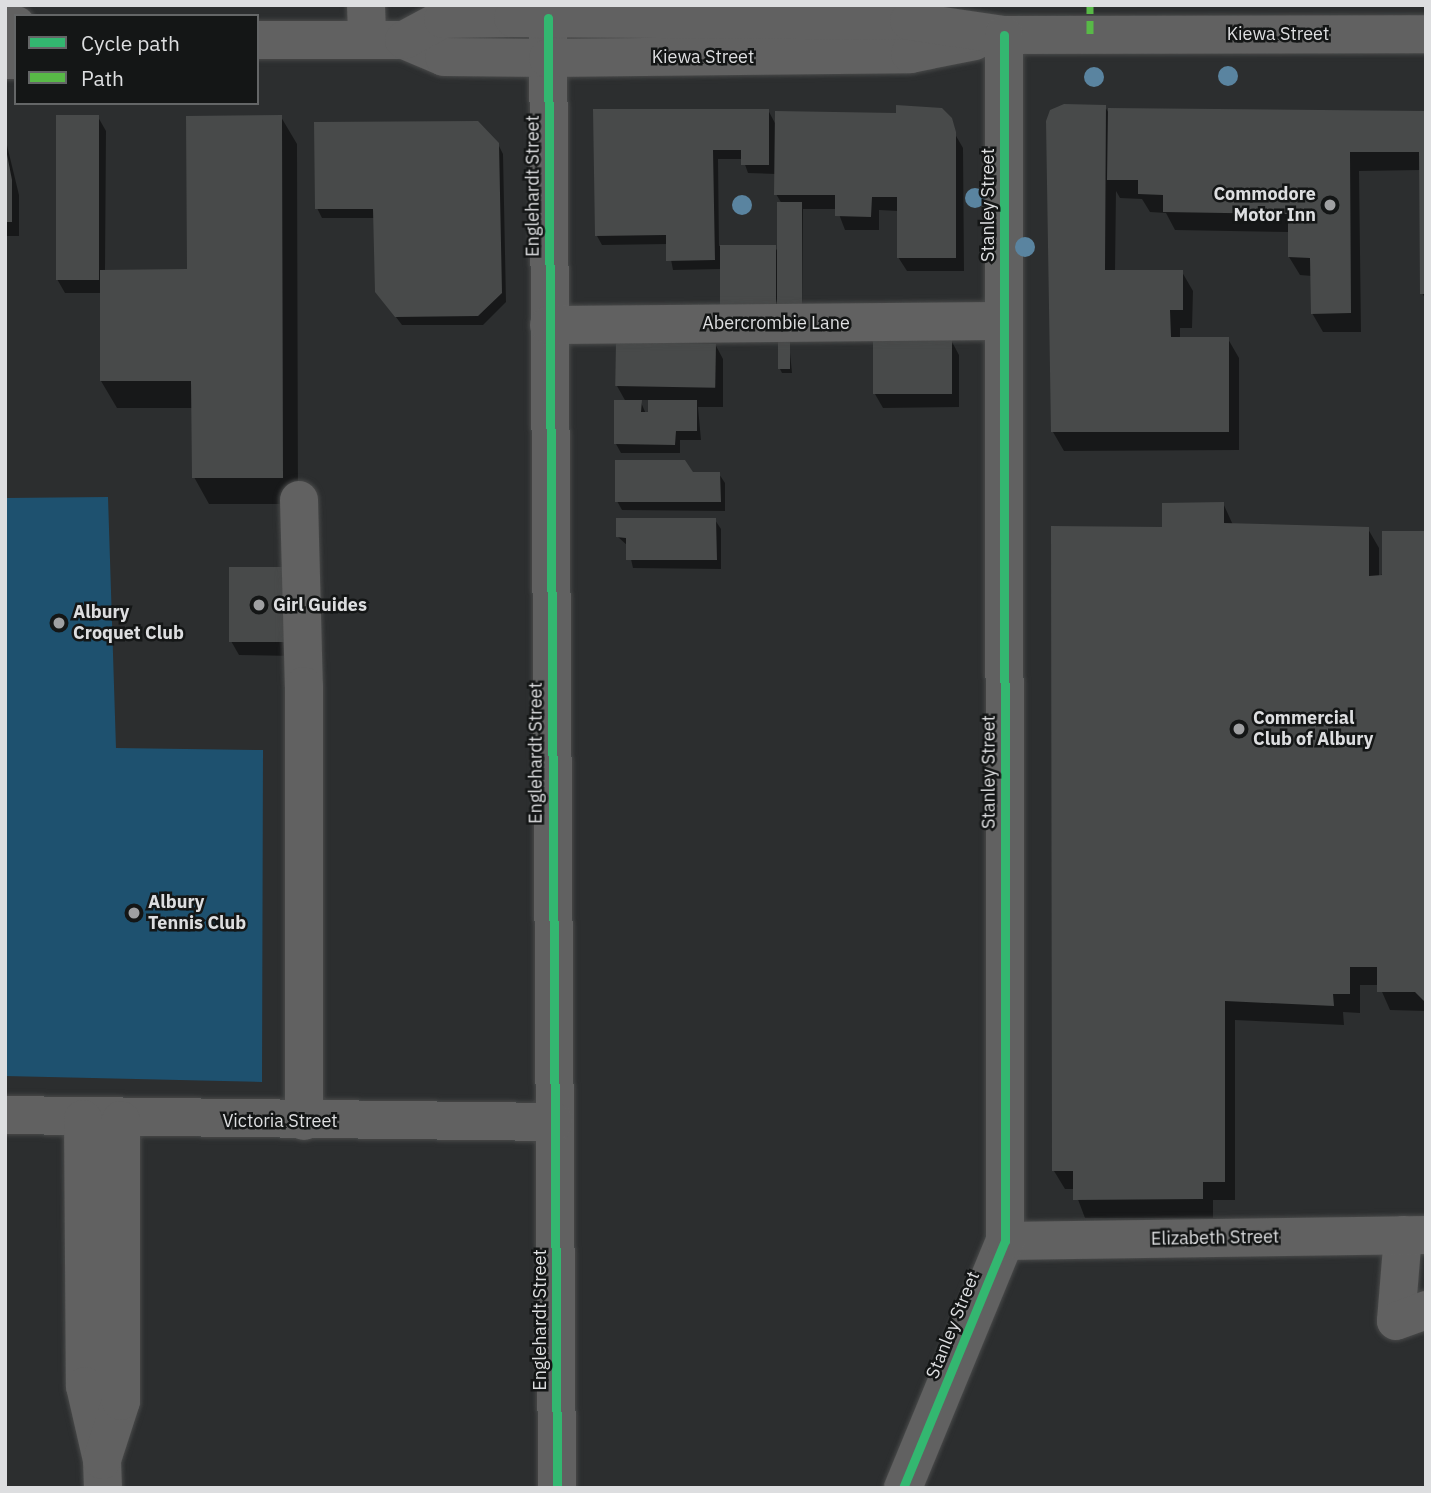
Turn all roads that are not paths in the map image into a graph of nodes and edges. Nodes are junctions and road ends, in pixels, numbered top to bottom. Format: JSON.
{"nodes":[{"id":1,"x":705,"y":12,"type":"edge"},
{"id":2,"x":548,"y":18,"type":"junction"},
{"id":3,"x":1090,"y":20,"type":"edge"},
{"id":4,"x":366,"y":23,"type":"edge"},
{"id":5,"x":1426,"y":34,"type":"edge"},
{"id":6,"x":1004,"y":35,"type":"junction"},
{"id":7,"x":259,"y":40,"type":"edge"},
{"id":8,"x":404,"y":40,"type":"junction"},
{"id":9,"x":705,"y":57,"type":"junction"},
{"id":10,"x":548,"y":58,"type":"junction"},
{"id":11,"x":1003,"y":321,"type":"junction"},
{"id":12,"x":549,"y":325,"type":"junction"},
{"id":13,"x":299,"y":500,"type":"dead end"},
{"id":14,"x":5,"y":1115,"type":"edge"},
{"id":15,"x":83,"y":1119,"type":"junction"},
{"id":16,"x":121,"y":1119,"type":"junction"},
{"id":17,"x":304,"y":1121,"type":"junction"},
{"id":18,"x":554,"y":1122,"type":"junction"},
{"id":19,"x":1415,"y":1235,"type":"edge"},
{"id":20,"x":1005,"y":1241,"type":"junction"},
{"id":21,"x":84,"y":1260,"type":"junction"},
{"id":22,"x":121,"y":1260,"type":"junction"},
{"id":23,"x":1426,"y":1310,"type":"edge"},
{"id":24,"x":103,"y":1343,"type":"junction"},
{"id":25,"x":103,"y":1474,"type":"edge"},
{"id":26,"x":557,"y":1488,"type":"edge"},
{"id":27,"x":903,"y":1488,"type":"edge"}],
"edges":[{"from":1,"to":2,"type":"street","name":"Kiewa Street"},
{"from":1,"to":6,"type":"street","name":"Kiewa Street"},
{"from":1,"to":9,"type":"street"},
{"from":2,"to":8,"type":"street","name":"Kiewa Street"},
{"from":2,"to":10,"type":"street","name":"Englehardt Street"},
{"from":3,"to":5,"type":"street","name":"Kiewa Street"},
{"from":3,"to":6,"type":"street","name":"Kiewa Street"},
{"from":4,"to":7,"type":"street","name":"Kiewa Street"},
{"from":4,"to":8,"type":"street","name":"Kiewa Street"},
{"from":6,"to":9,"type":"street","name":"Kiewa Street"},
{"from":6,"to":11,"type":"street","name":"Stanley Street"},
{"from":8,"to":10,"type":"street","name":"Kiewa Street"},
{"from":9,"to":10,"type":"street","name":"Kiewa Street"},
{"from":10,"to":12,"type":"street","name":"Englehardt Street"},
{"from":11,"to":12,"type":"street","name":"Abercrombie Lane"},
{"from":11,"to":20,"type":"street","name":"Stanley Street"},
{"from":12,"to":18,"type":"street","name":"Englehardt Street"},
{"from":13,"to":17,"type":"street"},
{"from":14,"to":15,"type":"street","name":"Victoria Street"},
{"from":15,"to":16,"type":"street","name":"Victoria Street"},
{"from":15,"to":21,"type":"street"},
{"from":16,"to":17,"type":"street","name":"Victoria Street"},
{"from":16,"to":22,"type":"street"},
{"from":17,"to":18,"type":"street","name":"Victoria Street"},
{"from":18,"to":26,"type":"street","name":"Englehardt Street"},
{"from":19,"to":20,"type":"street","name":"Elizabeth Street"},
{"from":19,"to":23,"type":"street"},
{"from":20,"to":27,"type":"street","name":"Stanley Street"},
{"from":21,"to":22,"type":"street"},
{"from":21,"to":24,"type":"street"},
{"from":22,"to":24,"type":"street"},
{"from":24,"to":25,"type":"street"}]}
